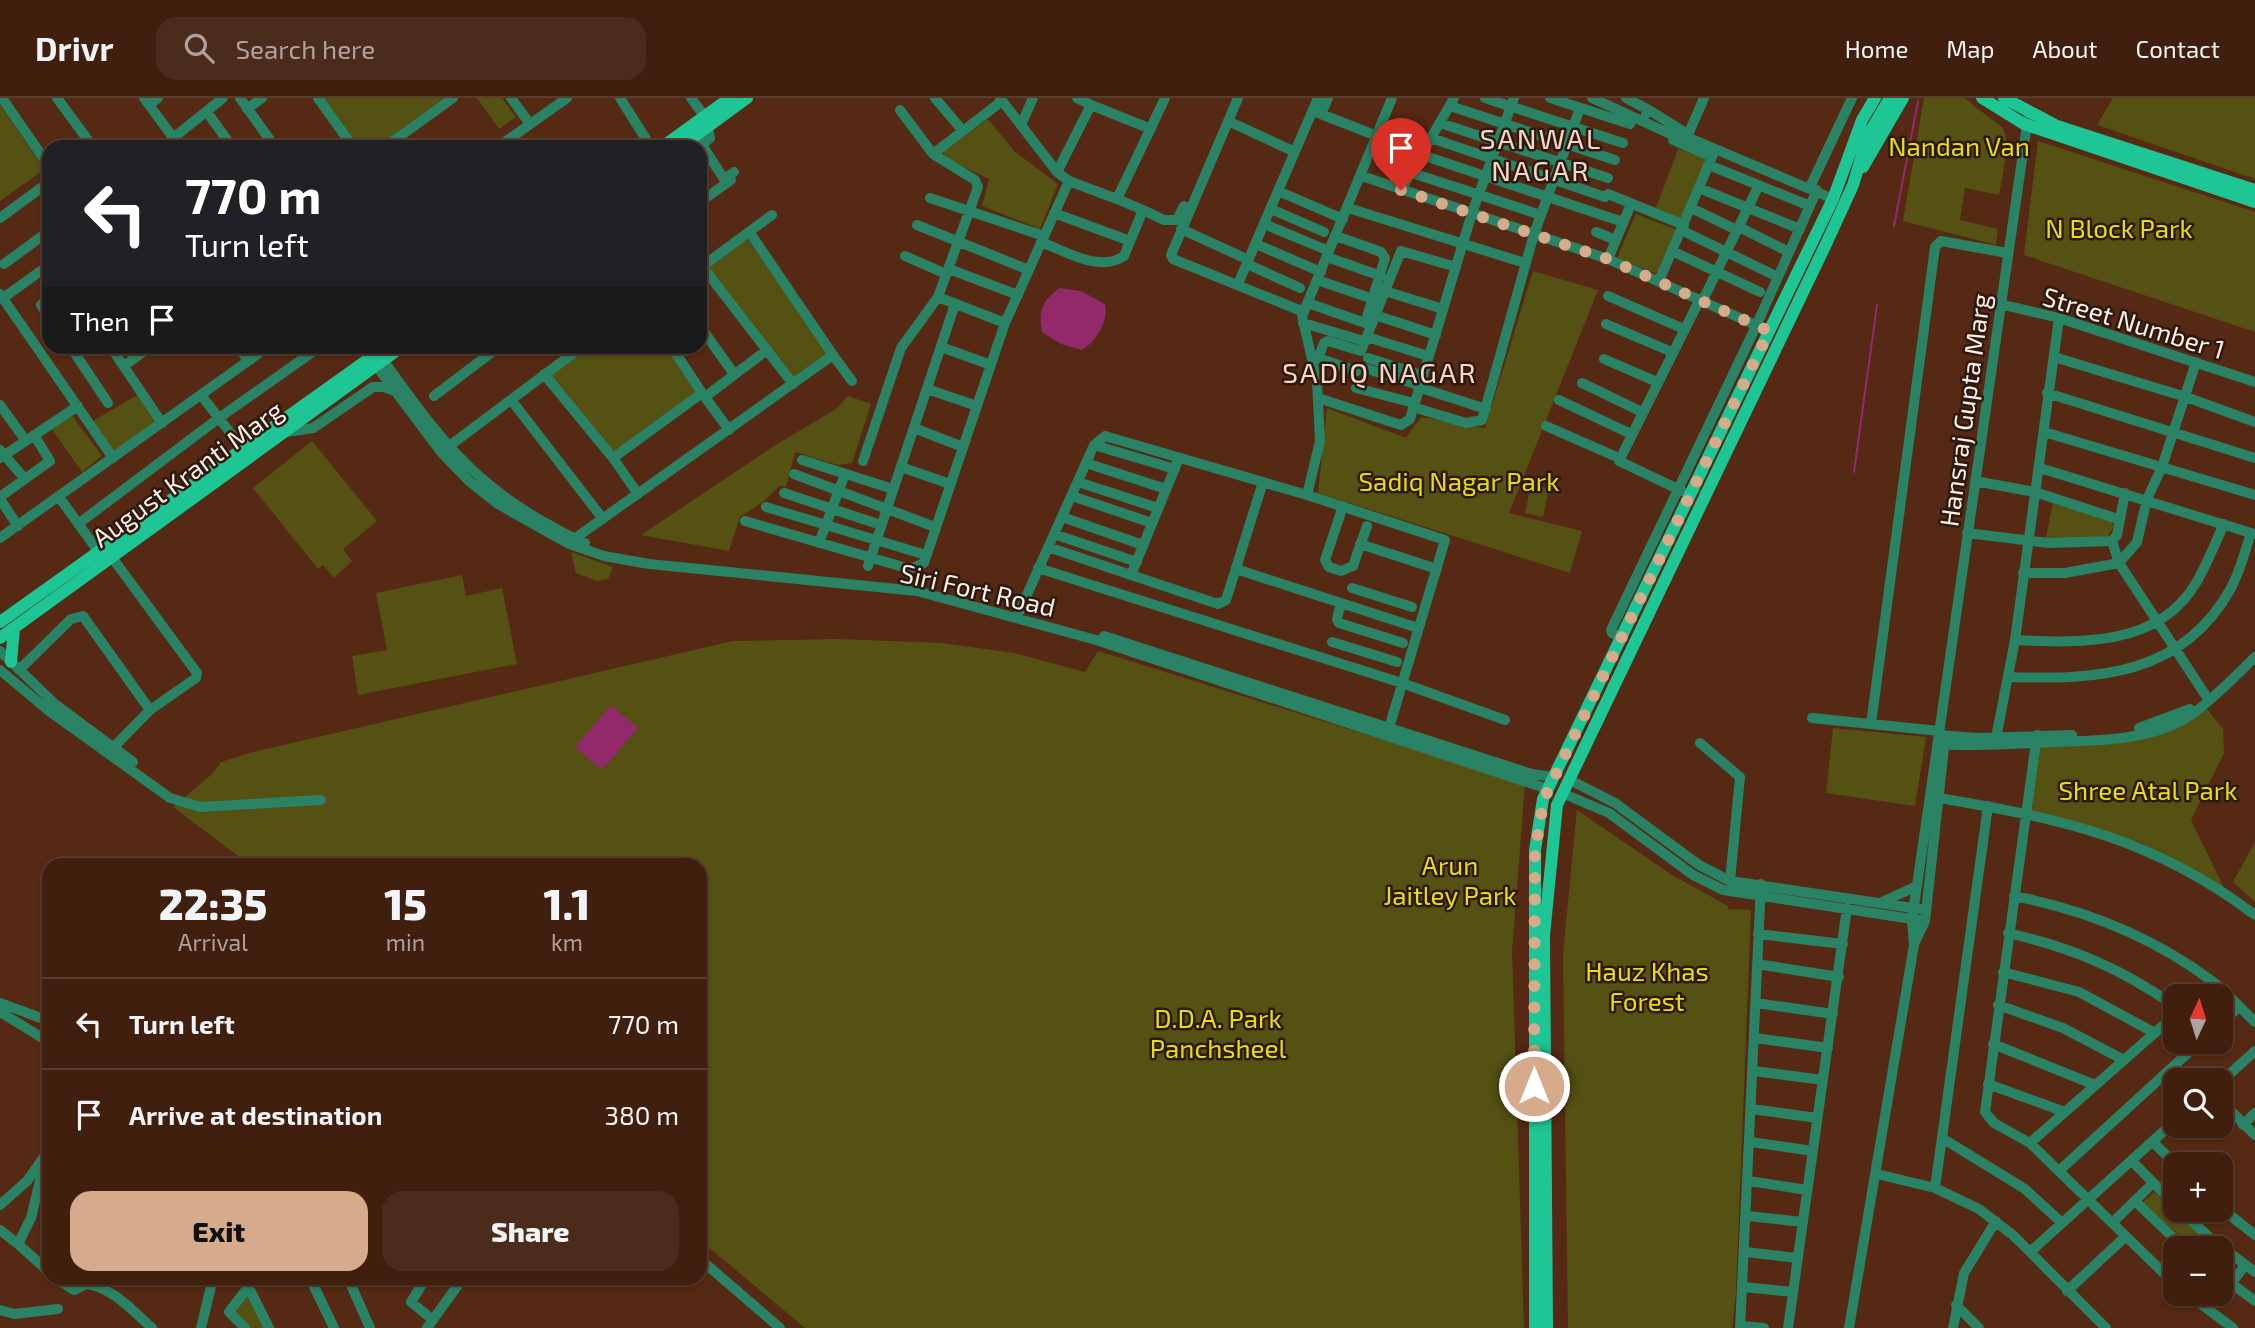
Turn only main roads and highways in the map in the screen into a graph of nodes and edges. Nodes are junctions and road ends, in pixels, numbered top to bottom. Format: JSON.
{"nodes":[{"id":1,"x":730,"y":98,"type":"edge"},
{"id":2,"x":747,"y":98,"type":"edge"},
{"id":3,"x":1875,"y":98,"type":"edge"},
{"id":4,"x":1890,"y":98,"type":"edge"},
{"id":5,"x":1903,"y":98,"type":"edge"},
{"id":6,"x":1982,"y":98,"type":"edge"},
{"id":7,"x":2004,"y":98,"type":"edge"},
{"id":8,"x":2027,"y":119,"type":"junction"},
{"id":9,"x":708,"y":127,"type":"junction"},
{"id":10,"x":678,"y":140,"type":"edge"},
{"id":11,"x":702,"y":140,"type":"edge"},
{"id":12,"x":1853,"y":185,"type":"junction"},
{"id":13,"x":2255,"y":190,"type":"edge"},
{"id":14,"x":2255,"y":202,"type":"edge"},
{"id":15,"x":379,"y":357,"type":"edge"},
{"id":16,"x":0,"y":622,"type":"edge"},
{"id":17,"x":14,"y":628,"type":"junction"},
{"id":18,"x":0,"y":638,"type":"edge"},
{"id":19,"x":10,"y":667,"type":"edge"},
{"id":20,"x":1536,"y":842,"type":"junction"},
{"id":21,"x":1552,"y":845,"type":"junction"},
{"id":22,"x":1535,"y":1328,"type":"edge"},
{"id":23,"x":1546,"y":1328,"type":"edge"}],
"edges":[{"from":1,"to":9,"type":"main road"},
{"from":2,"to":9,"type":"main road"},
{"from":3,"to":20,"type":"main road"},
{"from":4,"to":12,"type":"main road"},
{"from":5,"to":12,"type":"main road"},
{"from":6,"to":8,"type":"main road"},
{"from":7,"to":8,"type":"main road"},
{"from":8,"to":13,"type":"main road"},
{"from":8,"to":14,"type":"main road"},
{"from":9,"to":10,"type":"main road"},
{"from":9,"to":11,"type":"main road"},
{"from":12,"to":21,"type":"main road"},
{"from":15,"to":16,"type":"main road","name":"August Kranti Marg"},
{"from":15,"to":17,"type":"main road","name":"August Kranti Marg"},
{"from":17,"to":18,"type":"main road","name":"August Kranti Marg"},
{"from":17,"to":19,"type":"main road"},
{"from":20,"to":21,"type":"main road"},
{"from":20,"to":22,"type":"main road"},
{"from":21,"to":23,"type":"main road"}]}
